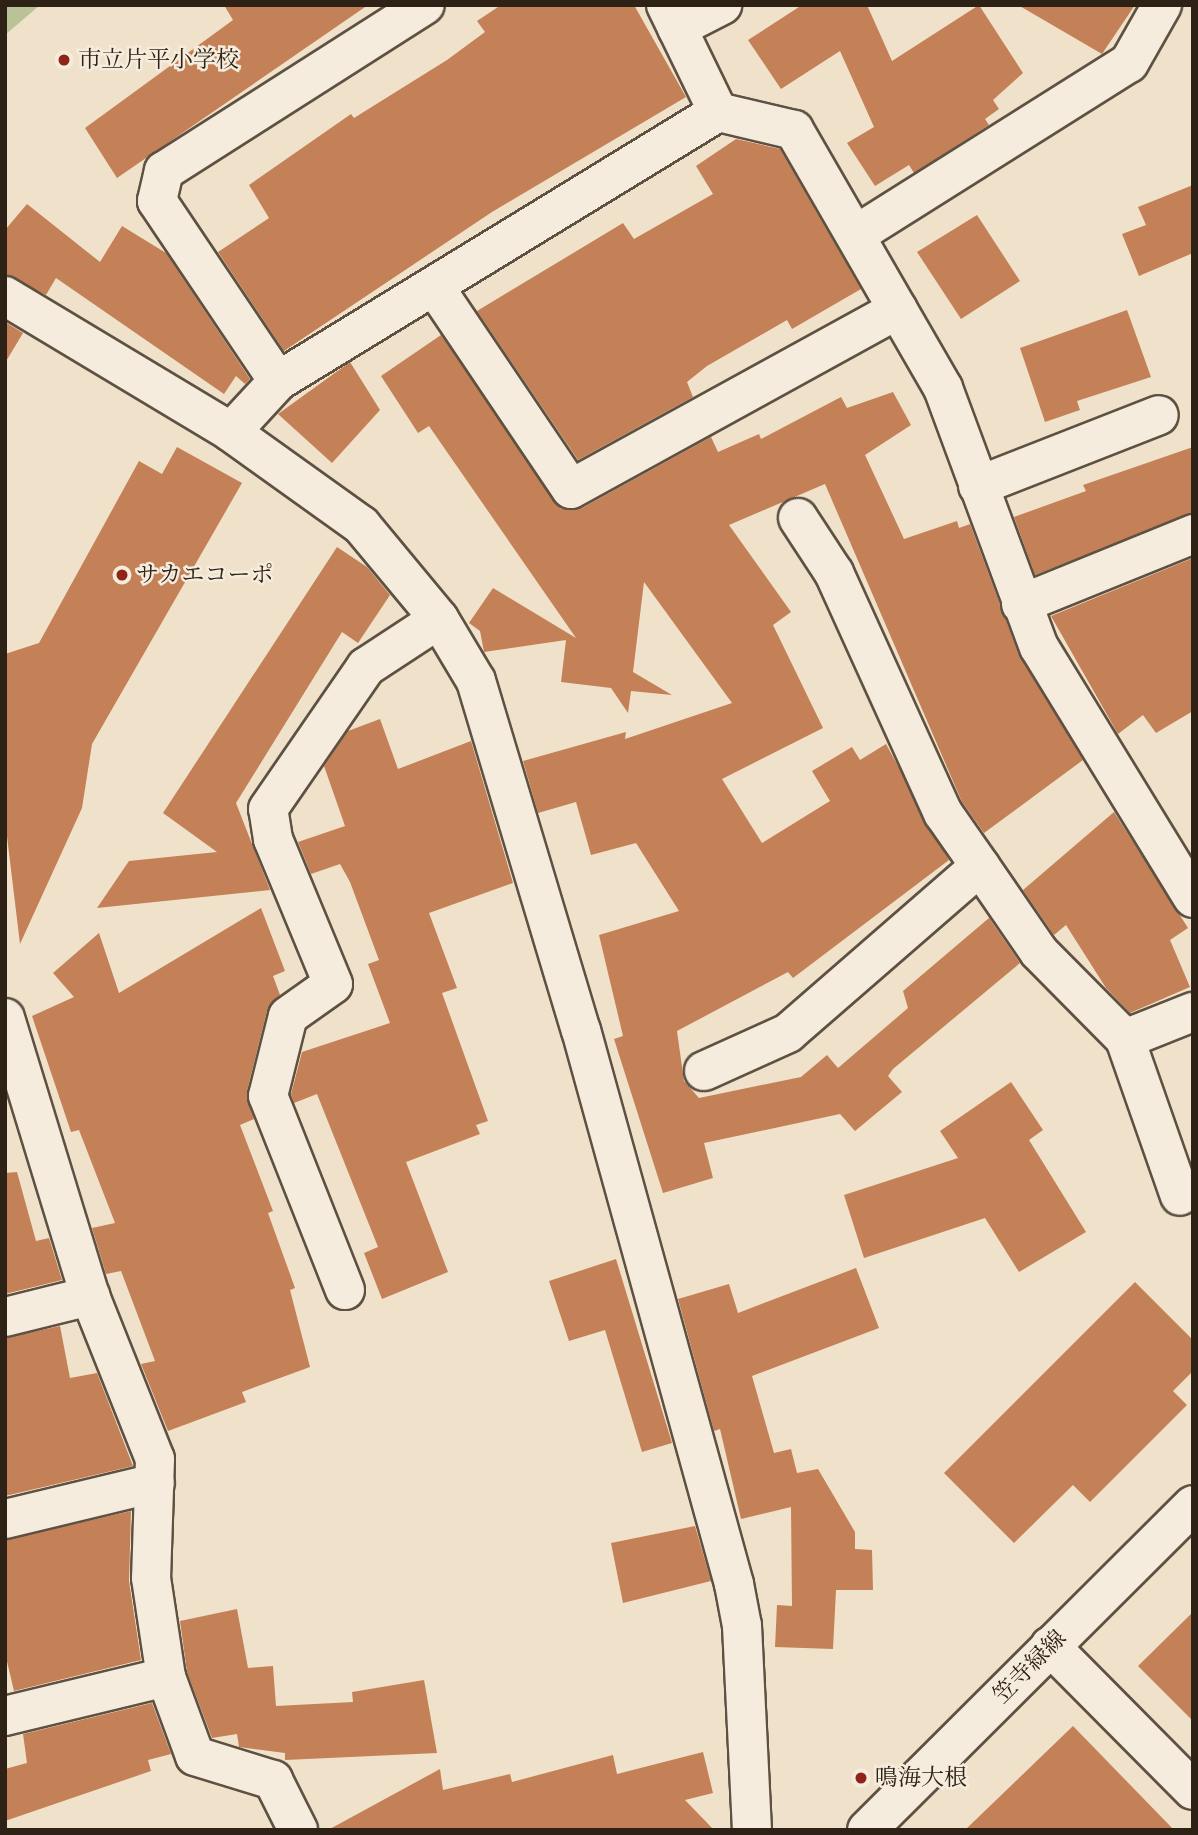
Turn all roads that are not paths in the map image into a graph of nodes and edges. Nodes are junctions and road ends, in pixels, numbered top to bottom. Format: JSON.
{"nodes":[{"id":1,"x":425,"y":5,"type":"edge"},
{"id":2,"x":722,"y":5,"type":"edge"},
{"id":3,"x":1162,"y":5,"type":"edge"},
{"id":4,"x":671,"y":17,"type":"edge"},
{"id":5,"x":718,"y":113,"type":"junction"},
{"id":6,"x":857,"y":234,"type":"junction"},
{"id":7,"x":436,"y":289,"type":"junction"},
{"id":8,"x":5,"y":296,"type":"edge"},
{"id":9,"x":898,"y":309,"type":"junction"},
{"id":10,"x":278,"y":382,"type":"junction"},
{"id":11,"x":1159,"y":415,"type":"dead end"},
{"id":12,"x":232,"y":432,"type":"junction"},
{"id":13,"x":978,"y":486,"type":"junction"},
{"id":14,"x":798,"y":518,"type":"dead end"},
{"id":15,"x":1193,"y":534,"type":"edge"},
{"id":16,"x":1021,"y":604,"type":"junction"},
{"id":17,"x":439,"y":619,"type":"junction"},
{"id":18,"x":980,"y":866,"type":"junction"},
{"id":19,"x":1193,"y":898,"type":"edge"},
{"id":20,"x":1193,"y":1012,"type":"edge"},
{"id":21,"x":5,"y":1018,"type":"edge"},
{"id":22,"x":1125,"y":1039,"type":"junction"},
{"id":23,"x":704,"y":1071,"type":"dead end"},
{"id":24,"x":1180,"y":1196,"type":"dead end"},
{"id":25,"x":345,"y":1290,"type":"dead end"},
{"id":26,"x":90,"y":1296,"type":"junction"},
{"id":27,"x":5,"y":1317,"type":"edge"},
{"id":28,"x":155,"y":1483,"type":"junction"},
{"id":29,"x":1193,"y":1505,"type":"edge"},
{"id":30,"x":5,"y":1519,"type":"edge"},
{"id":31,"x":1050,"y":1647,"type":"junction"},
{"id":32,"x":166,"y":1677,"type":"junction"},
{"id":33,"x":5,"y":1716,"type":"edge"},
{"id":34,"x":1193,"y":1790,"type":"edge"},
{"id":35,"x":298,"y":1830,"type":"edge"},
{"id":36,"x":752,"y":1830,"type":"edge"},
{"id":37,"x":867,"y":1830,"type":"edge"}],
"edges":[{"from":1,"to":10,"type":"street"},
{"from":2,"to":4,"type":"street"},
{"from":3,"to":6,"type":"street"},
{"from":4,"to":5,"type":"street"},
{"from":5,"to":6,"type":"street"},
{"from":5,"to":7,"type":"street"},
{"from":6,"to":9,"type":"street"},
{"from":7,"to":9,"type":"street"},
{"from":7,"to":10,"type":"street"},
{"from":8,"to":12,"type":"street"},
{"from":9,"to":13,"type":"street"},
{"from":10,"to":12,"type":"street"},
{"from":11,"to":13,"type":"street"},
{"from":12,"to":17,"type":"street"},
{"from":13,"to":16,"type":"street"},
{"from":14,"to":18,"type":"street"},
{"from":15,"to":16,"type":"street"},
{"from":16,"to":19,"type":"street"},
{"from":17,"to":25,"type":"street"},
{"from":17,"to":36,"type":"street"},
{"from":18,"to":22,"type":"street"},
{"from":18,"to":23,"type":"street"},
{"from":20,"to":22,"type":"street"},
{"from":21,"to":26,"type":"street"},
{"from":22,"to":24,"type":"street"},
{"from":26,"to":27,"type":"street"},
{"from":26,"to":28,"type":"street"},
{"from":28,"to":30,"type":"street"},
{"from":28,"to":32,"type":"street"},
{"from":29,"to":31,"type":"street","name":"笠寺緑線"},
{"from":31,"to":34,"type":"street"},
{"from":31,"to":37,"type":"street","name":"笠寺緑線"},
{"from":32,"to":33,"type":"street"},
{"from":32,"to":35,"type":"street"}]}
